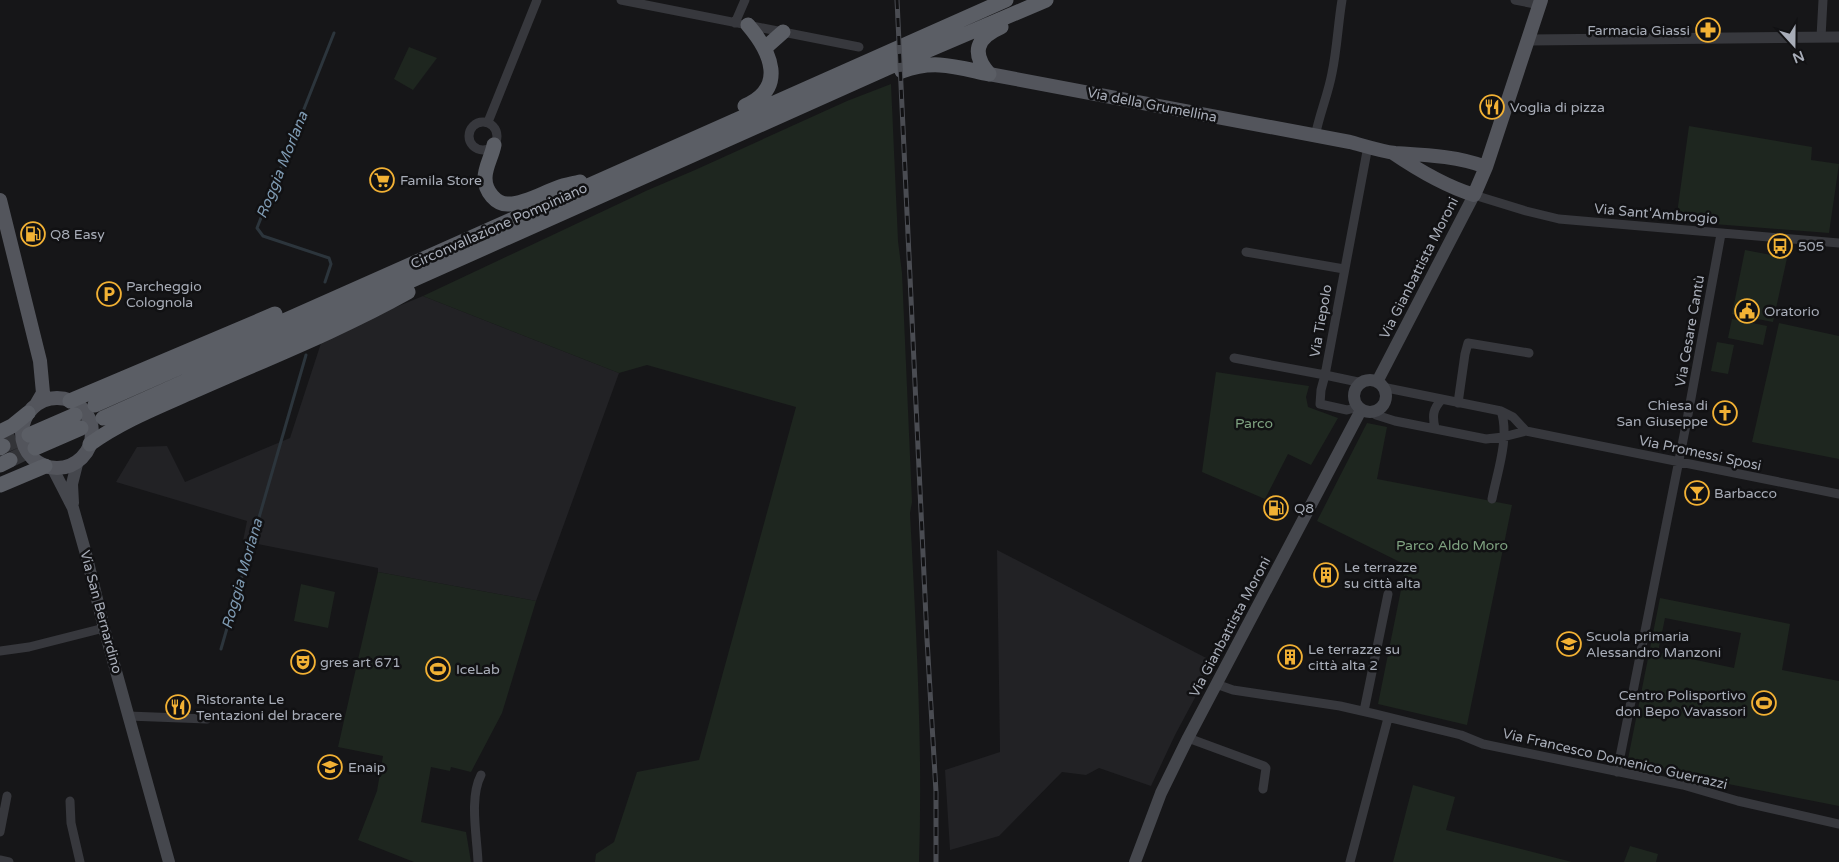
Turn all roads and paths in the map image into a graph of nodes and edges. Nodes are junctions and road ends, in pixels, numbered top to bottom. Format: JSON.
{"nodes":[{"id":1,"x":537,"y":0,"type":"edge"},
{"id":2,"x":621,"y":0,"type":"edge"},
{"id":3,"x":745,"y":0,"type":"edge"},
{"id":4,"x":1006,"y":0,"type":"edge"},
{"id":5,"x":1046,"y":0,"type":"edge"},
{"id":6,"x":1342,"y":0,"type":"edge"},
{"id":7,"x":1515,"y":0,"type":"edge"},
{"id":8,"x":1823,"y":0,"type":"edge"},
{"id":9,"x":1540,"y":3,"type":"edge"},
{"id":10,"x":741,"y":24,"type":"junction"},
{"id":11,"x":783,"y":32,"type":"junction"},
{"id":12,"x":1821,"y":37,"type":"junction"},
{"id":13,"x":1839,"y":37,"type":"edge"},
{"id":14,"x":1529,"y":40,"type":"junction"},
{"id":15,"x":765,"y":48,"type":"junction"},
{"id":16,"x":859,"y":48,"type":"dead end"},
{"id":17,"x":988,"y":74,"type":"junction"},
{"id":18,"x":769,"y":121,"type":"junction"},
{"id":19,"x":488,"y":122,"type":"junction"},
{"id":20,"x":1315,"y":137,"type":"junction"},
{"id":21,"x":494,"y":145,"type":"junction"},
{"id":22,"x":1368,"y":146,"type":"junction"},
{"id":23,"x":1393,"y":153,"type":"junction"},
{"id":24,"x":1486,"y":167,"type":"junction"},
{"id":25,"x":626,"y":169,"type":"junction"},
{"id":26,"x":1474,"y":194,"type":"junction"},
{"id":27,"x":0,"y":200,"type":"edge"},
{"id":28,"x":1721,"y":234,"type":"junction"},
{"id":29,"x":476,"y":236,"type":"junction"},
{"id":30,"x":1839,"y":243,"type":"edge"},
{"id":31,"x":1246,"y":252,"type":"dead end"},
{"id":32,"x":448,"y":265,"type":"junction"},
{"id":33,"x":1344,"y":269,"type":"junction"},
{"id":34,"x":1529,"y":353,"type":"dead end"},
{"id":35,"x":1234,"y":358,"type":"dead end"},
{"id":36,"x":40,"y":361,"type":"junction"},
{"id":37,"x":1325,"y":375,"type":"junction"},
{"id":38,"x":1375,"y":383,"type":"junction"},
{"id":39,"x":1442,"y":399,"type":"junction"},
{"id":40,"x":1458,"y":403,"type":"junction"},
{"id":41,"x":32,"y":409,"type":"junction"},
{"id":42,"x":1364,"y":410,"type":"junction"},
{"id":43,"x":1501,"y":411,"type":"junction"},
{"id":44,"x":78,"y":418,"type":"junction"},
{"id":45,"x":1435,"y":428,"type":"junction"},
{"id":46,"x":1526,"y":431,"type":"junction"},
{"id":47,"x":29,"y":437,"type":"junction"},
{"id":48,"x":1503,"y":438,"type":"junction"},
{"id":49,"x":1,"y":442,"type":"edge"},
{"id":50,"x":78,"y":460,"type":"junction"},
{"id":51,"x":1679,"y":462,"type":"junction"},
{"id":52,"x":46,"y":465,"type":"junction"},
{"id":53,"x":0,"y":485,"type":"edge"},
{"id":54,"x":1839,"y":494,"type":"edge"},
{"id":55,"x":1492,"y":499,"type":"dead end"},
{"id":56,"x":73,"y":508,"type":"junction"},
{"id":57,"x":1388,"y":594,"type":"dead end"},
{"id":58,"x":104,"y":628,"type":"junction"},
{"id":59,"x":0,"y":651,"type":"edge"},
{"id":60,"x":1216,"y":684,"type":"junction"},
{"id":61,"x":1364,"y":711,"type":"junction"},
{"id":62,"x":128,"y":716,"type":"junction"},
{"id":63,"x":1387,"y":717,"type":"junction"},
{"id":64,"x":207,"y":719,"type":"dead end"},
{"id":65,"x":1192,"y":740,"type":"junction"},
{"id":66,"x":1617,"y":772,"type":"junction"},
{"id":67,"x":481,"y":774,"type":"dead end"},
{"id":68,"x":1263,"y":789,"type":"dead end"},
{"id":69,"x":7,"y":796,"type":"dead end"},
{"id":70,"x":70,"y":801,"type":"dead end"},
{"id":71,"x":1839,"y":824,"type":"edge"},
{"id":72,"x":0,"y":832,"type":"edge"},
{"id":73,"x":0,"y":860,"type":"edge"},
{"id":74,"x":10,"y":862,"type":"edge"},
{"id":75,"x":80,"y":862,"type":"edge"},
{"id":76,"x":169,"y":862,"type":"edge"},
{"id":77,"x":478,"y":862,"type":"edge"},
{"id":78,"x":1135,"y":862,"type":"edge"},
{"id":79,"x":1350,"y":862,"type":"edge"}],
"edges":[{"from":1,"to":19,"type":"street"},
{"from":2,"to":10,"type":"street"},
{"from":3,"to":10,"type":"street"},
{"from":4,"to":25,"type":"highway","name":"Circonvallazione Pompiniano"},
{"from":5,"to":17,"type":"highway"},
{"from":5,"to":18,"type":"highway","name":"Circonvallazione Pompiniano"},
{"from":6,"to":20,"type":"street"},
{"from":7,"to":9,"type":"street"},
{"from":8,"to":12,"type":"street"},
{"from":9,"to":14,"type":"main road"},
{"from":10,"to":11,"type":"street"},
{"from":10,"to":15,"type":"highway"},
{"from":11,"to":15,"type":"highway"},
{"from":11,"to":16,"type":"street"},
{"from":12,"to":13,"type":"street"},
{"from":12,"to":14,"type":"street"},
{"from":14,"to":24,"type":"main road"},
{"from":15,"to":25,"type":"highway"},
{"from":17,"to":18,"type":"highway"},
{"from":17,"to":20,"type":"main road","name":"Via della Grumellina"},
{"from":18,"to":32,"type":"highway","name":"Circonvallazione Pompiniano"},
{"from":19,"to":21,"type":"street"},
{"from":19,"to":21,"type":"street"},
{"from":20,"to":22,"type":"main road","name":"Via della Grumellina"},
{"from":21,"to":25,"type":"highway"},
{"from":22,"to":23,"type":"main road","name":"Via della Grumellina"},
{"from":22,"to":33,"type":"street","name":"Via Tiepolo"},
{"from":23,"to":24,"type":"main road","name":"Via della Grumellina"},
{"from":23,"to":26,"type":"main road","name":"Via della Grumellina"},
{"from":24,"to":26,"type":"main road"},
{"from":25,"to":29,"type":"highway","name":"Circonvallazione Pompiniano"},
{"from":26,"to":28,"type":"street","name":"Via Sant'Ambrogio"},
{"from":26,"to":38,"type":"main road","name":"Via Gianbattista Moroni"},
{"from":27,"to":36,"type":"main road"},
{"from":28,"to":30,"type":"street","name":"Via Sant'Ambrogio"},
{"from":28,"to":51,"type":"street","name":"Via Cesare Cantù"},
{"from":29,"to":32,"type":"highway","name":"Circonvallazione Pompiniano"},
{"from":29,"to":44,"type":"highway"},
{"from":31,"to":33,"type":"street","name":"Via Tiepolo"},
{"from":32,"to":44,"type":"highway"},
{"from":33,"to":37,"type":"street","name":"Via Tiepolo"},
{"from":34,"to":40,"type":"street"},
{"from":35,"to":37,"type":"street","name":"Via Tiepolo"},
{"from":36,"to":41,"type":"main road"},
{"from":36,"to":44,"type":"main road"},
{"from":37,"to":38,"type":"street"},
{"from":37,"to":42,"type":"street"},
{"from":38,"to":39,"type":"street"},
{"from":38,"to":42,"type":"main road","name":"Via Gianbattista Moroni"},
{"from":38,"to":42,"type":"main road","name":"Via Gianbattista Moroni"},
{"from":39,"to":40,"type":"street"},
{"from":39,"to":45,"type":"street"},
{"from":40,"to":43,"type":"street"},
{"from":41,"to":44,"type":"main road"},
{"from":41,"to":47,"type":"main road"},
{"from":41,"to":49,"type":"highway"},
{"from":42,"to":45,"type":"street","name":"Via Promessi Sposi"},
{"from":42,"to":60,"type":"main road","name":"Via Gianbattista Moroni"},
{"from":43,"to":46,"type":"street"},
{"from":43,"to":48,"type":"street"},
{"from":44,"to":47,"type":"highway"},
{"from":44,"to":50,"type":"main road","name":"Via San Bernardino"},
{"from":45,"to":48,"type":"street","name":"Via Promessi Sposi"},
{"from":46,"to":48,"type":"street","name":"Via Promessi Sposi"},
{"from":46,"to":51,"type":"street","name":"Via Promessi Sposi"},
{"from":47,"to":52,"type":"main road","name":"Via San Bernardino"},
{"from":48,"to":55,"type":"street"},
{"from":50,"to":52,"type":"main road"},
{"from":50,"to":56,"type":"main road","name":"Via San Bernardino"},
{"from":51,"to":54,"type":"street","name":"Via Promessi Sposi"},
{"from":51,"to":66,"type":"street","name":"Via Cesare Cantù"},
{"from":52,"to":53,"type":"highway"},
{"from":52,"to":56,"type":"main road","name":"Via San Bernardino"},
{"from":56,"to":58,"type":"main road","name":"Via San Bernardino"},
{"from":57,"to":61,"type":"street"},
{"from":58,"to":59,"type":"street"},
{"from":58,"to":62,"type":"main road","name":"Via San Bernardino"},
{"from":60,"to":61,"type":"street","name":"Via Francesco Domenico Guerrazzi"},
{"from":60,"to":65,"type":"main road","name":"Via Gianbattista Moroni"},
{"from":61,"to":63,"type":"street","name":"Via Francesco Domenico Guerrazzi"},
{"from":62,"to":64,"type":"street"},
{"from":62,"to":76,"type":"main road","name":"Via San Bernardino"},
{"from":63,"to":66,"type":"street","name":"Via Francesco Domenico Guerrazzi"},
{"from":63,"to":79,"type":"street"},
{"from":65,"to":68,"type":"street"},
{"from":65,"to":78,"type":"main road","name":"Via Gianbattista Moroni"},
{"from":66,"to":71,"type":"street","name":"Via Francesco Domenico Guerrazzi"},
{"from":67,"to":77,"type":"street"},
{"from":69,"to":72,"type":"street"},
{"from":70,"to":75,"type":"street"},
{"from":73,"to":74,"type":"street"}]}
